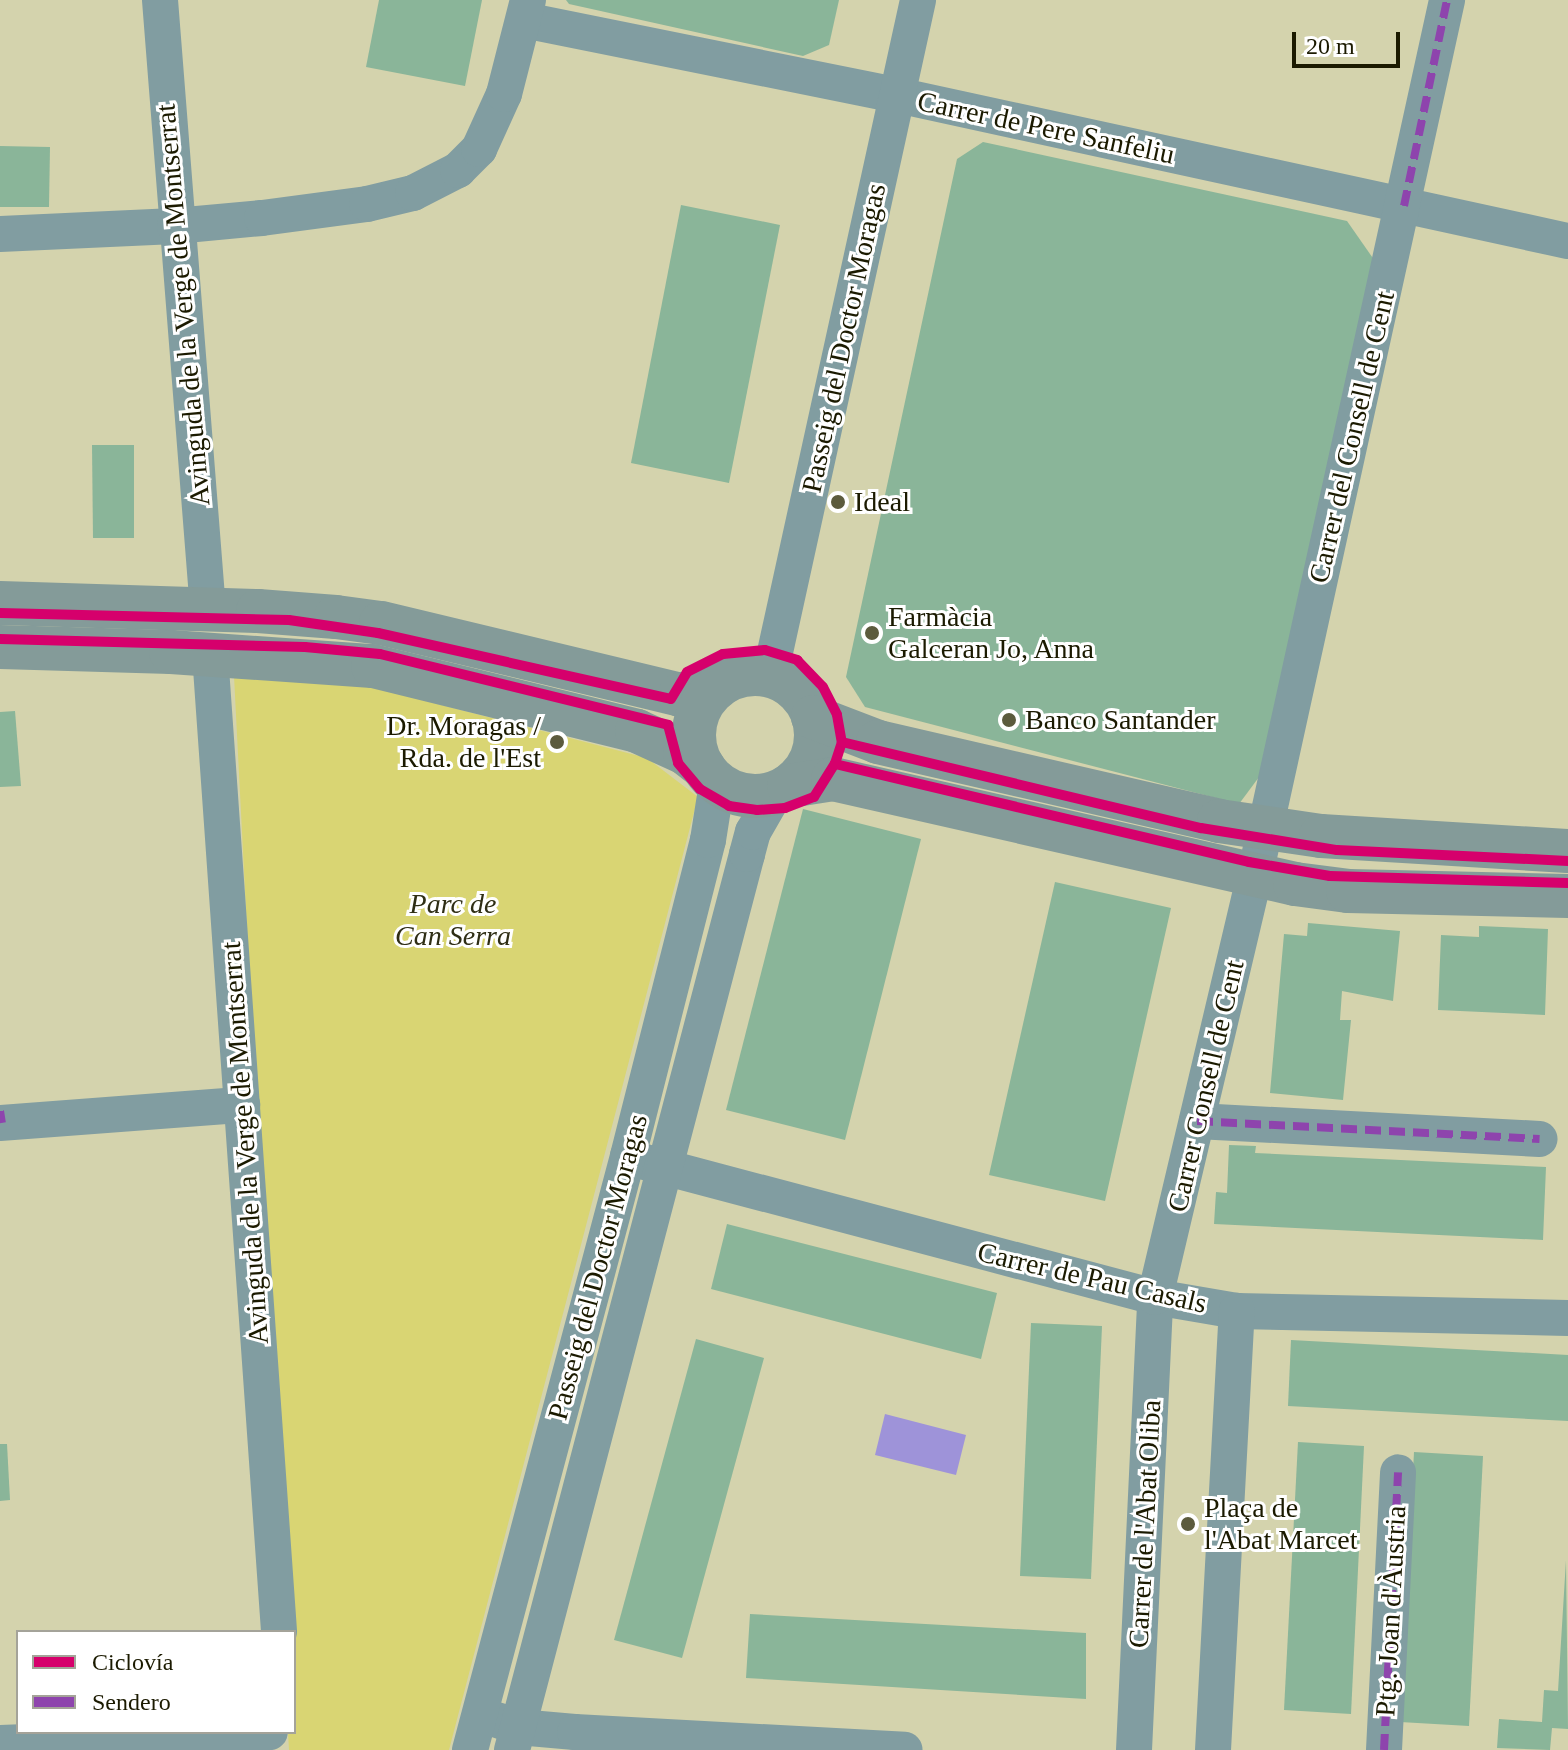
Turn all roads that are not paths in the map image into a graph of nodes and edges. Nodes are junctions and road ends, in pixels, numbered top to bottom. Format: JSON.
{"nodes":[{"id":1,"x":160,"y":0,"type":"edge"},
{"id":2,"x":918,"y":0,"type":"edge"},
{"id":3,"x":1447,"y":0,"type":"edge"},
{"id":4,"x":526,"y":10,"type":"edge"},
{"id":5,"x":897,"y":95,"type":"junction"},
{"id":6,"x":1404,"y":206,"type":"junction"},
{"id":7,"x":175,"y":226,"type":"junction"},
{"id":8,"x":0,"y":234,"type":"edge"},
{"id":9,"x":1568,"y":241,"type":"edge"},
{"id":10,"x":0,"y":603,"type":"edge"},
{"id":11,"x":208,"y":610,"type":"junction"},
{"id":12,"x":0,"y":647,"type":"edge"},
{"id":13,"x":210,"y":654,"type":"junction"},
{"id":14,"x":770,"y":675,"type":"junction"},
{"id":15,"x":724,"y":682,"type":"junction"},
{"id":16,"x":813,"y":717,"type":"junction"},
{"id":17,"x":711,"y":775,"type":"junction"},
{"id":18,"x":783,"y":789,"type":"junction"},
{"id":19,"x":1264,"y":825,"type":"junction"},
{"id":20,"x":1568,"y":851,"type":"edge"},
{"id":21,"x":1255,"y":875,"type":"junction"},
{"id":22,"x":1568,"y":896,"type":"edge"},
{"id":23,"x":242,"y":1105,"type":"junction"},
{"id":24,"x":1,"y":1119,"type":"edge"},
{"id":25,"x":1197,"y":1121,"type":"junction"},
{"id":26,"x":1540,"y":1139,"type":"dead end"},
{"id":27,"x":628,"y":1156,"type":"junction"},
{"id":28,"x":666,"y":1169,"type":"junction"},
{"id":29,"x":1155,"y":1297,"type":"junction"},
{"id":30,"x":1237,"y":1311,"type":"junction"},
{"id":31,"x":1568,"y":1318,"type":"edge"},
{"id":32,"x":1398,"y":1472,"type":"dead end"},
{"id":33,"x":279,"y":1630,"type":"edge"},
{"id":34,"x":480,"y":1715,"type":"junction"},
{"id":35,"x":221,"y":1734,"type":"edge"},
{"id":36,"x":515,"y":1738,"type":"edge"},
{"id":37,"x":0,"y":1743,"type":"edge"},
{"id":38,"x":470,"y":1750,"type":"edge"},
{"id":39,"x":905,"y":1750,"type":"edge"},
{"id":40,"x":1134,"y":1750,"type":"edge"},
{"id":41,"x":1213,"y":1750,"type":"edge"},
{"id":42,"x":1384,"y":1750,"type":"edge"}],
"edges":[{"from":1,"to":7,"type":"street","name":"Avinguda de la Verge de Montserrat"},
{"from":2,"to":5,"type":"street","name":"Passeig del Doctor Moragas"},
{"from":3,"to":6,"type":"street","name":"Carrer del Consell de Cent"},
{"from":4,"to":5,"type":"street","name":"Carrer de Pere Sanfeliu"},
{"from":4,"to":7,"type":"street"},
{"from":5,"to":6,"type":"street","name":"Carrer de Pere Sanfeliu"},
{"from":5,"to":14,"type":"street","name":"Passeig del Doctor Moragas"},
{"from":6,"to":9,"type":"street","name":"Carrer de Pere Sanfeliu"},
{"from":6,"to":19,"type":"street","name":"Carrer del Consell de Cent"},
{"from":7,"to":8,"type":"street"},
{"from":7,"to":11,"type":"street","name":"Avinguda de la Verge de Montserrat"},
{"from":10,"to":11,"type":"street"},
{"from":11,"to":15,"type":"street"},
{"from":12,"to":13,"type":"street"},
{"from":13,"to":17,"type":"street"},
{"from":13,"to":23,"type":"street","name":"Avinguda de la Verge de Montserrat"},
{"from":14,"to":15,"type":"street"},
{"from":14,"to":16,"type":"street"},
{"from":15,"to":17,"type":"street"},
{"from":16,"to":18,"type":"street"},
{"from":16,"to":19,"type":"street"},
{"from":17,"to":18,"type":"street"},
{"from":17,"to":27,"type":"street","name":"Passeig del Doctor Moragas"},
{"from":18,"to":21,"type":"street"},
{"from":18,"to":28,"type":"street","name":"Passeig del Doctor Moragas"},
{"from":19,"to":20,"type":"street"},
{"from":19,"to":21,"type":"street","name":"Carrer del Consell de Cent"},
{"from":21,"to":22,"type":"street"},
{"from":21,"to":25,"type":"street","name":"Carrer Consell de Cent"},
{"from":23,"to":24,"type":"street"},
{"from":23,"to":33,"type":"street","name":"Avinguda de la Verge de Montserrat"},
{"from":25,"to":26,"type":"street"},
{"from":25,"to":29,"type":"street","name":"Carrer Consell de Cent"},
{"from":27,"to":28,"type":"street","name":"Carrer de Pau Casals"},
{"from":27,"to":34,"type":"street","name":"Passeig del Doctor Moragas"},
{"from":28,"to":29,"type":"street","name":"Carrer de Pau Casals"},
{"from":28,"to":36,"type":"street","name":"Passeig del Doctor Moragas"},
{"from":29,"to":30,"type":"street","name":"Carrer de Pau Casals"},
{"from":29,"to":40,"type":"street","name":"Carrer de l'Abat Oliba"},
{"from":30,"to":31,"type":"street","name":"Carrer de Pau Casals"},
{"from":30,"to":41,"type":"street"},
{"from":32,"to":42,"type":"street","name":"Ptg. Joan d'Àustria"},
{"from":34,"to":36,"type":"street"},
{"from":34,"to":38,"type":"street","name":"Passeig del Doctor Moragas"},
{"from":35,"to":37,"type":"street"},
{"from":36,"to":39,"type":"street"}]}
